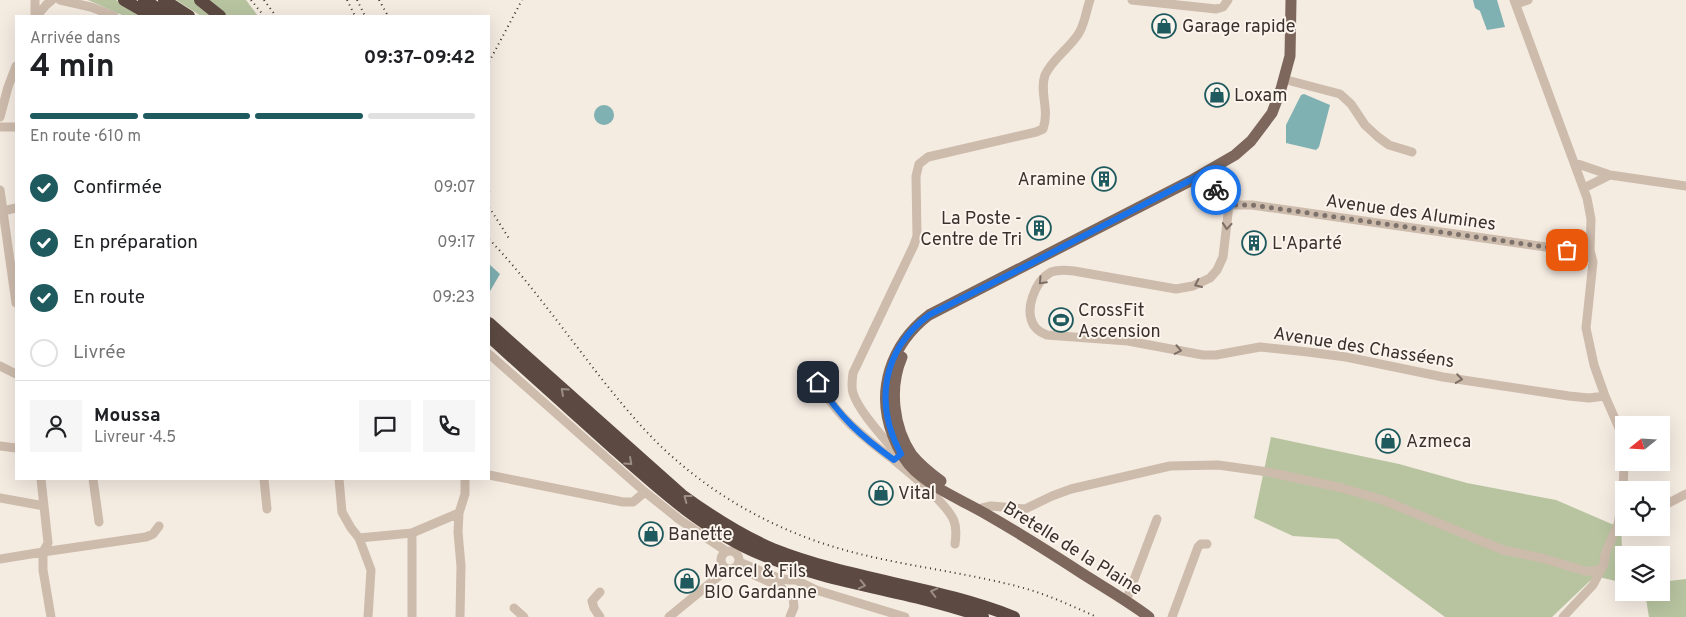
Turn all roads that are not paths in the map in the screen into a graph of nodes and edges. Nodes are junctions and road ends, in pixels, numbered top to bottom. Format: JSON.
{"nodes":[{"id":1,"x":35,"y":0,"type":"edge"},
{"id":2,"x":52,"y":0,"type":"edge"},
{"id":3,"x":60,"y":0,"type":"edge"},
{"id":4,"x":79,"y":0,"type":"edge"},
{"id":5,"x":124,"y":0,"type":"edge"},
{"id":6,"x":144,"y":0,"type":"edge"},
{"id":7,"x":164,"y":0,"type":"edge"},
{"id":8,"x":200,"y":0,"type":"edge"},
{"id":9,"x":1090,"y":0,"type":"edge"},
{"id":10,"x":1132,"y":0,"type":"edge"},
{"id":11,"x":1228,"y":0,"type":"edge"},
{"id":12,"x":1291,"y":0,"type":"edge"},
{"id":13,"x":1528,"y":0,"type":"edge"},
{"id":14,"x":1515,"y":2,"type":"edge"},
{"id":15,"x":91,"y":7,"type":"junction"},
{"id":16,"x":36,"y":15,"type":"edge"},
{"id":17,"x":37,"y":15,"type":"edge"},
{"id":18,"x":111,"y":15,"type":"edge"},
{"id":19,"x":150,"y":15,"type":"edge"},
{"id":20,"x":168,"y":15,"type":"edge"},
{"id":21,"x":187,"y":15,"type":"edge"},
{"id":22,"x":219,"y":15,"type":"edge"},
{"id":23,"x":15,"y":69,"type":"edge"},
{"id":24,"x":1284,"y":80,"type":"junction"},
{"id":25,"x":0,"y":117,"type":"edge"},
{"id":26,"x":0,"y":127,"type":"edge"},
{"id":27,"x":15,"y":127,"type":"edge"},
{"id":28,"x":1412,"y":152,"type":"dead end"},
{"id":29,"x":1575,"y":163,"type":"junction"},
{"id":30,"x":1208,"y":171,"type":"junction"},
{"id":31,"x":1610,"y":174,"type":"junction"},
{"id":32,"x":1190,"y":181,"type":"junction"},
{"id":33,"x":1686,"y":186,"type":"edge"},
{"id":34,"x":1584,"y":188,"type":"junction"},
{"id":35,"x":0,"y":190,"type":"edge"},
{"id":36,"x":1229,"y":205,"type":"junction"},
{"id":37,"x":15,"y":208,"type":"edge"},
{"id":38,"x":3,"y":211,"type":"junction"},
{"id":39,"x":1590,"y":250,"type":"junction"},
{"id":40,"x":15,"y":296,"type":"edge"},
{"id":41,"x":490,"y":324,"type":"edge"},
{"id":42,"x":490,"y":337,"type":"edge"},
{"id":43,"x":490,"y":355,"type":"edge"},
{"id":44,"x":0,"y":366,"type":"edge"},
{"id":45,"x":810,"y":370,"type":"dead end"},
{"id":46,"x":14,"y":371,"type":"edge"},
{"id":47,"x":1605,"y":396,"type":"junction"},
{"id":48,"x":1615,"y":419,"type":"edge"},
{"id":49,"x":0,"y":446,"type":"edge"},
{"id":50,"x":15,"y":448,"type":"edge"},
{"id":51,"x":901,"y":455,"type":"junction"},
{"id":52,"x":490,"y":475,"type":"edge"},
{"id":53,"x":41,"y":480,"type":"edge"},
{"id":54,"x":93,"y":480,"type":"edge"},
{"id":55,"x":264,"y":480,"type":"edge"},
{"id":56,"x":339,"y":480,"type":"edge"},
{"id":57,"x":466,"y":480,"type":"edge"},
{"id":58,"x":643,"y":494,"type":"junction"},
{"id":59,"x":1686,"y":494,"type":"edge"},
{"id":60,"x":0,"y":498,"type":"edge"},
{"id":61,"x":1670,"y":502,"type":"edge"},
{"id":62,"x":44,"y":506,"type":"junction"},
{"id":63,"x":267,"y":508,"type":"dead end"},
{"id":64,"x":978,"y":509,"type":"junction"},
{"id":65,"x":459,"y":513,"type":"junction"},
{"id":66,"x":1157,"y":519,"type":"dead end"},
{"id":67,"x":99,"y":522,"type":"dead end"},
{"id":68,"x":159,"y":526,"type":"dead end"},
{"id":69,"x":1615,"y":531,"type":"edge"},
{"id":70,"x":412,"y":533,"type":"junction"},
{"id":71,"x":360,"y":538,"type":"junction"},
{"id":72,"x":954,"y":544,"type":"dead end"},
{"id":73,"x":1207,"y":544,"type":"dead end"},
{"id":74,"x":43,"y":552,"type":"junction"},
{"id":75,"x":724,"y":554,"type":"junction"},
{"id":76,"x":0,"y":559,"type":"edge"},
{"id":77,"x":737,"y":564,"type":"junction"},
{"id":78,"x":1600,"y":569,"type":"junction"},
{"id":79,"x":725,"y":571,"type":"dead end"},
{"id":80,"x":789,"y":580,"type":"junction"},
{"id":81,"x":800,"y":582,"type":"junction"},
{"id":82,"x":816,"y":590,"type":"junction"},
{"id":83,"x":600,"y":592,"type":"dead end"},
{"id":84,"x":793,"y":594,"type":"junction"},
{"id":85,"x":1126,"y":601,"type":"junction"},
{"id":86,"x":863,"y":605,"type":"junction"},
{"id":87,"x":514,"y":608,"type":"dead end"},
{"id":88,"x":51,"y":617,"type":"edge"},
{"id":89,"x":368,"y":617,"type":"edge"},
{"id":90,"x":412,"y":617,"type":"edge"},
{"id":91,"x":460,"y":617,"type":"edge"},
{"id":92,"x":524,"y":617,"type":"edge"},
{"id":93,"x":600,"y":617,"type":"edge"},
{"id":94,"x":669,"y":617,"type":"edge"},
{"id":95,"x":790,"y":617,"type":"edge"},
{"id":96,"x":888,"y":617,"type":"edge"},
{"id":97,"x":905,"y":617,"type":"edge"},
{"id":98,"x":983,"y":617,"type":"edge"},
{"id":99,"x":1014,"y":617,"type":"edge"},
{"id":100,"x":1149,"y":617,"type":"edge"},
{"id":101,"x":1172,"y":617,"type":"edge"},
{"id":102,"x":1563,"y":617,"type":"edge"}],
"edges":[{"from":1,"to":16,"type":"street"},
{"from":2,"to":17,"type":"street"},
{"from":3,"to":15,"type":"street"},
{"from":4,"to":15,"type":"street"},
{"from":5,"to":19,"type":"highway"},
{"from":6,"to":20,"type":"highway"},
{"from":7,"to":21,"type":"highway"},
{"from":8,"to":22,"type":"highway"},
{"from":9,"to":51,"type":"street"},
{"from":10,"to":11,"type":"street"},
{"from":12,"to":24,"type":"main road","name":"Bretelle de la Plaine"},
{"from":13,"to":14,"type":"street"},
{"from":14,"to":29,"type":"street"},
{"from":15,"to":18,"type":"street"},
{"from":23,"to":25,"type":"street"},
{"from":24,"to":28,"type":"street"},
{"from":24,"to":30,"type":"main road","name":"Bretelle de la Plaine"},
{"from":26,"to":27,"type":"street"},
{"from":29,"to":31,"type":"street"},
{"from":29,"to":34,"type":"street"},
{"from":30,"to":32,"type":"main road","name":"Bretelle de la Plaine"},
{"from":30,"to":36,"type":"street"},
{"from":31,"to":33,"type":"street"},
{"from":31,"to":34,"type":"street"},
{"from":32,"to":36,"type":"street","name":"Avenue des Alumines"},
{"from":32,"to":51,"type":"main road","name":"Bretelle de la Plaine"},
{"from":34,"to":39,"type":"street"},
{"from":35,"to":38,"type":"street"},
{"from":36,"to":39,"type":"street","name":"Avenue des Alumines"},
{"from":36,"to":47,"type":"street","name":"Avenue des Chasséens","one_way":true},
{"from":37,"to":38,"type":"street"},
{"from":38,"to":40,"type":"street"},
{"from":39,"to":47,"type":"street"},
{"from":99,"to":41,"type":"highway","one_way":true},
{"from":42,"to":98,"type":"highway","one_way":true},
{"from":43,"to":58,"type":"street"},
{"from":44,"to":46,"type":"street"},
{"from":45,"to":51,"type":"street"},
{"from":47,"to":48,"type":"street"},
{"from":49,"to":50,"type":"street"},
{"from":51,"to":64,"type":"main road","name":"Bretelle de la Plaine"},
{"from":51,"to":72,"type":"street"},
{"from":52,"to":58,"type":"street"},
{"from":53,"to":62,"type":"street"},
{"from":54,"to":67,"type":"street"},
{"from":55,"to":63,"type":"street"},
{"from":56,"to":71,"type":"street"},
{"from":57,"to":65,"type":"street"},
{"from":58,"to":75,"type":"street"},
{"from":59,"to":61,"type":"street"},
{"from":60,"to":62,"type":"street"},
{"from":62,"to":74,"type":"street"},
{"from":64,"to":78,"type":"street"},
{"from":64,"to":85,"type":"main road","name":"Bretelle de la Plaine"},
{"from":65,"to":70,"type":"street"},
{"from":65,"to":91,"type":"street"},
{"from":66,"to":85,"type":"street"},
{"from":68,"to":74,"type":"street"},
{"from":69,"to":78,"type":"street"},
{"from":70,"to":71,"type":"street"},
{"from":70,"to":90,"type":"street"},
{"from":71,"to":89,"type":"street"},
{"from":73,"to":101,"type":"street"},
{"from":74,"to":76,"type":"street"},
{"from":74,"to":88,"type":"street"},
{"from":75,"to":77,"type":"street"},
{"from":75,"to":77,"type":"street"},
{"from":77,"to":80,"type":"street"},
{"from":77,"to":84,"type":"street"},
{"from":78,"to":102,"type":"street"},
{"from":79,"to":94,"type":"street"},
{"from":80,"to":81,"type":"street"},
{"from":80,"to":84,"type":"street"},
{"from":81,"to":82,"type":"street"},
{"from":81,"to":84,"type":"street"},
{"from":82,"to":84,"type":"street"},
{"from":82,"to":86,"type":"street"},
{"from":83,"to":93,"type":"street"},
{"from":84,"to":95,"type":"street"},
{"from":85,"to":100,"type":"main road","name":"Bretelle de la Plaine"},
{"from":86,"to":96,"type":"street"},
{"from":86,"to":97,"type":"street"},
{"from":87,"to":92,"type":"street"}]}
